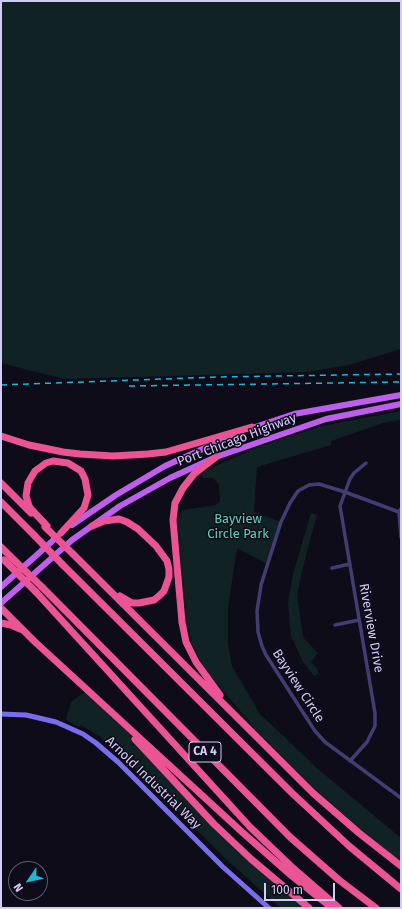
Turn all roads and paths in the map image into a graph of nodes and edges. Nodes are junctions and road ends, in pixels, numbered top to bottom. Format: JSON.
{"nodes":[{"id":1,"x":401,"y":395,"type":"edge"},
{"id":2,"x":401,"y":404,"type":"edge"},
{"id":3,"x":252,"y":427,"type":"junction"},
{"id":4,"x":1,"y":436,"type":"edge"},
{"id":5,"x":216,"y":457,"type":"junction"},
{"id":6,"x":366,"y":463,"type":"dead end"},
{"id":7,"x":1,"y":483,"type":"edge"},
{"id":8,"x":346,"y":492,"type":"junction"},
{"id":9,"x":1,"y":502,"type":"edge"},
{"id":10,"x":400,"y":511,"type":"edge"},
{"id":11,"x":92,"y":526,"type":"junction"},
{"id":12,"x":46,"y":527,"type":"junction"},
{"id":13,"x":59,"y":535,"type":"junction"},
{"id":14,"x":401,"y":537,"type":"edge"},
{"id":15,"x":1,"y":547,"type":"edge"},
{"id":16,"x":5,"y":558,"type":"edge"},
{"id":17,"x":350,"y":564,"type":"junction"},
{"id":18,"x":332,"y":568,"type":"dead end"},
{"id":19,"x":102,"y":583,"type":"junction"},
{"id":20,"x":1,"y":588,"type":"edge"},
{"id":21,"x":39,"y":590,"type":"junction"},
{"id":22,"x":1,"y":603,"type":"edge"},
{"id":23,"x":1,"y":608,"type":"edge"},
{"id":24,"x":359,"y":620,"type":"junction"},
{"id":25,"x":1,"y":623,"type":"edge"},
{"id":26,"x":335,"y":625,"type":"dead end"},
{"id":27,"x":34,"y":641,"type":"junction"},
{"id":28,"x":95,"y":697,"type":"junction"},
{"id":29,"x":1,"y":714,"type":"edge"},
{"id":30,"x":264,"y":744,"type":"junction"},
{"id":31,"x":350,"y":761,"type":"junction"},
{"id":32,"x":401,"y":798,"type":"edge"},
{"id":33,"x":401,"y":866,"type":"edge"},
{"id":34,"x":401,"y":889,"type":"edge"},
{"id":35,"x":269,"y":908,"type":"edge"},
{"id":36,"x":309,"y":908,"type":"edge"},
{"id":37,"x":332,"y":908,"type":"edge"},
{"id":38,"x":339,"y":908,"type":"edge"},
{"id":39,"x":376,"y":908,"type":"edge"}],
"edges":[{"from":1,"to":3,"type":"main road","name":"Port Chicago Highway"},
{"from":2,"to":5,"type":"main road","name":"Port Chicago Highway"},
{"from":3,"to":4,"type":"highway"},
{"from":3,"to":13,"type":"main road","name":"Port Chicago Highway"},
{"from":5,"to":11,"type":"main road","name":"Port Chicago Highway"},
{"from":5,"to":30,"type":"highway"},
{"from":6,"to":8,"type":"street","name":"Riverview Drive"},
{"from":7,"to":12,"type":"highway"},
{"from":8,"to":10,"type":"street","name":"Bayview Circle"},
{"from":8,"to":17,"type":"street","name":"Riverview Drive"},
{"from":8,"to":31,"type":"street","name":"Bayview Circle"},
{"from":9,"to":34,"type":"highway","number":"CA 4","bridge":true},
{"from":10,"to":14,"type":"street"},
{"from":11,"to":19,"type":"highway"},
{"from":11,"to":22,"type":"main road","name":"Port Chicago Highway"},
{"from":12,"to":13,"type":"highway","bridge":true},
{"from":12,"to":13,"type":"highway"},
{"from":13,"to":19,"type":"highway","bridge":true},
{"from":13,"to":20,"type":"main road","name":"Port Chicago Highway"},
{"from":15,"to":16,"type":"highway"},
{"from":16,"to":21,"type":"highway","bridge":true},
{"from":17,"to":18,"type":"street"},
{"from":17,"to":24,"type":"street","name":"Riverview Drive"},
{"from":19,"to":30,"type":"highway"},
{"from":21,"to":38,"type":"highway"},
{"from":21,"to":39,"type":"highway","number":"CA 4"},
{"from":23,"to":27,"type":"highway"},
{"from":24,"to":26,"type":"street"},
{"from":24,"to":31,"type":"street","name":"Riverview Drive"},
{"from":25,"to":27,"type":"highway"},
{"from":27,"to":28,"type":"highway"},
{"from":28,"to":36,"type":"highway"},
{"from":28,"to":37,"type":"highway"},
{"from":29,"to":35,"type":"street","name":"Arnold Industrial Way"},
{"from":30,"to":33,"type":"highway"},
{"from":31,"to":32,"type":"street","name":"Bayview Circle"}]}
